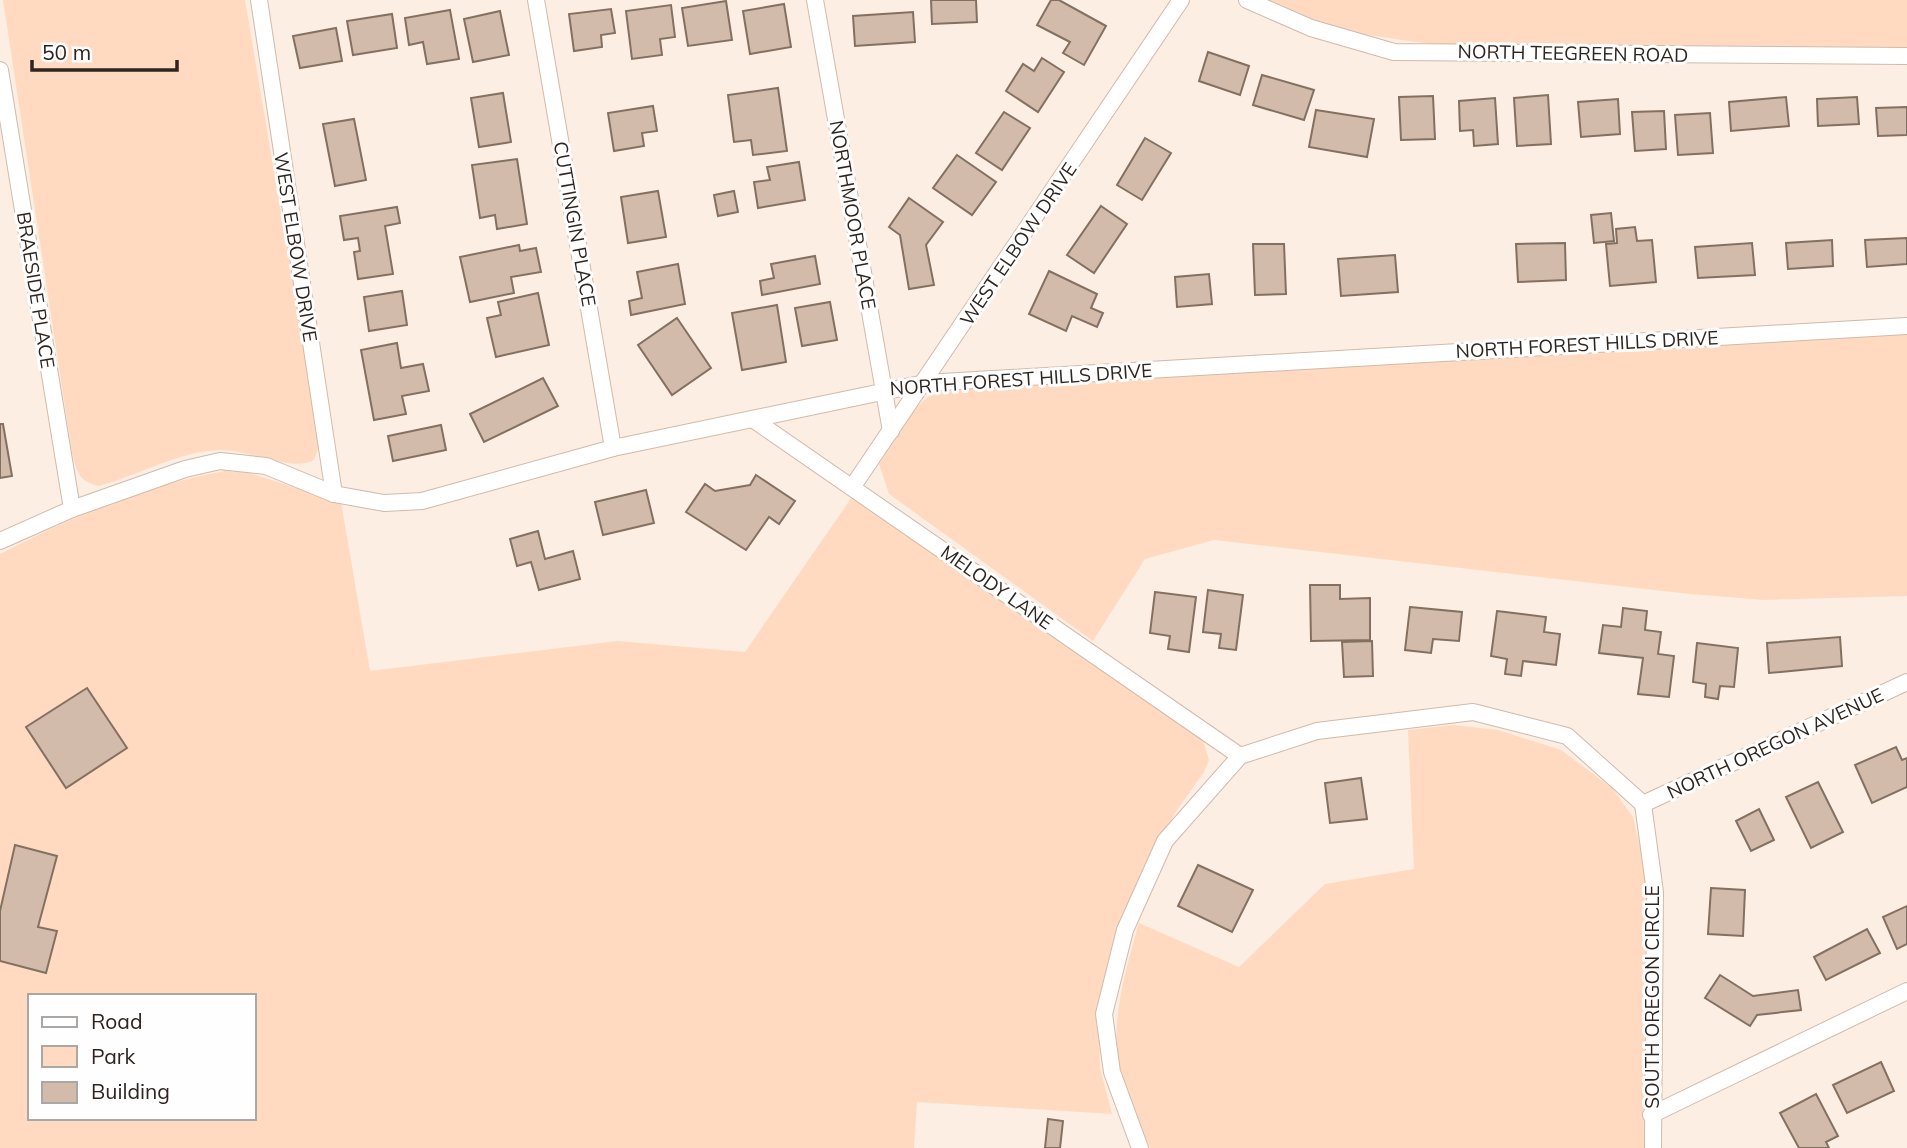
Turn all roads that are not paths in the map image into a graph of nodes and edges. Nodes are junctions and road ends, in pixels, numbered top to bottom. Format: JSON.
{"nodes":[{"id":1,"x":259,"y":0,"type":"edge"},
{"id":2,"x":536,"y":0,"type":"edge"},
{"id":3,"x":815,"y":0,"type":"edge"},
{"id":4,"x":1181,"y":0,"type":"edge"},
{"id":5,"x":1247,"y":0,"type":"edge"},
{"id":6,"x":1907,"y":56,"type":"edge"},
{"id":7,"x":0,"y":70,"type":"edge"},
{"id":8,"x":1907,"y":326,"type":"edge"},
{"id":9,"x":925,"y":383,"type":"junction"},
{"id":10,"x":883,"y":389,"type":"junction"},
{"id":11,"x":754,"y":420,"type":"junction"},
{"id":12,"x":891,"y":431,"type":"junction"},
{"id":13,"x":613,"y":449,"type":"junction"},
{"id":14,"x":852,"y":486,"type":"junction"},
{"id":15,"x":334,"y":494,"type":"junction"},
{"id":16,"x":72,"y":509,"type":"junction"},
{"id":17,"x":0,"y":541,"type":"edge"},
{"id":18,"x":1907,"y":682,"type":"edge"},
{"id":19,"x":1240,"y":756,"type":"junction"},
{"id":20,"x":1643,"y":804,"type":"junction"},
{"id":21,"x":1907,"y":991,"type":"edge"},
{"id":22,"x":1651,"y":1115,"type":"junction"},
{"id":23,"x":1140,"y":1148,"type":"edge"},
{"id":24,"x":1653,"y":1148,"type":"edge"}],
"edges":[{"from":1,"to":15,"type":"street","name":"WEST ELBOW DRIVE"},
{"from":2,"to":13,"type":"street","name":"CUTTINGIN PLACE"},
{"from":3,"to":10,"type":"street","name":"NORTHMOOR PLACE"},
{"from":4,"to":9,"type":"street","name":"WEST ELBOW DRIVE"},
{"from":5,"to":6,"type":"street","name":"NORTH TEEGREEN ROAD"},
{"from":7,"to":16,"type":"street","name":"BRAESIDE PLACE"},
{"from":8,"to":9,"type":"street","name":"NORTH FOREST HILLS DRIVE"},
{"from":9,"to":10,"type":"street","name":"NORTH FOREST HILLS DRIVE"},
{"from":9,"to":12,"type":"street","name":"WEST ELBOW DRIVE"},
{"from":10,"to":11,"type":"street","name":"NORTH FOREST HILLS DRIVE"},
{"from":10,"to":12,"type":"street","name":"NORTHMOOR PLACE"},
{"from":11,"to":13,"type":"street","name":"NORTH FOREST HILLS DRIVE"},
{"from":11,"to":14,"type":"street","name":"MELODY LANE"},
{"from":12,"to":14,"type":"street","name":"WEST ELBOW DRIVE"},
{"from":13,"to":15,"type":"street","name":"NORTH FOREST HILLS DRIVE"},
{"from":14,"to":19,"type":"street","name":"MELODY LANE"},
{"from":15,"to":16,"type":"street","name":"NORTH FOREST HILLS DRIVE"},
{"from":16,"to":17,"type":"street","name":"NORTH FOREST HILLS DRIVE"},
{"from":18,"to":20,"type":"street","name":"NORTH OREGON AVENUE"},
{"from":19,"to":20,"type":"street"},
{"from":19,"to":23,"type":"street"},
{"from":20,"to":22,"type":"street","name":"SOUTH OREGON CIRCLE"},
{"from":21,"to":22,"type":"street"},
{"from":22,"to":24,"type":"street","name":"SOUTH OREGON CIRCLE"}]}
